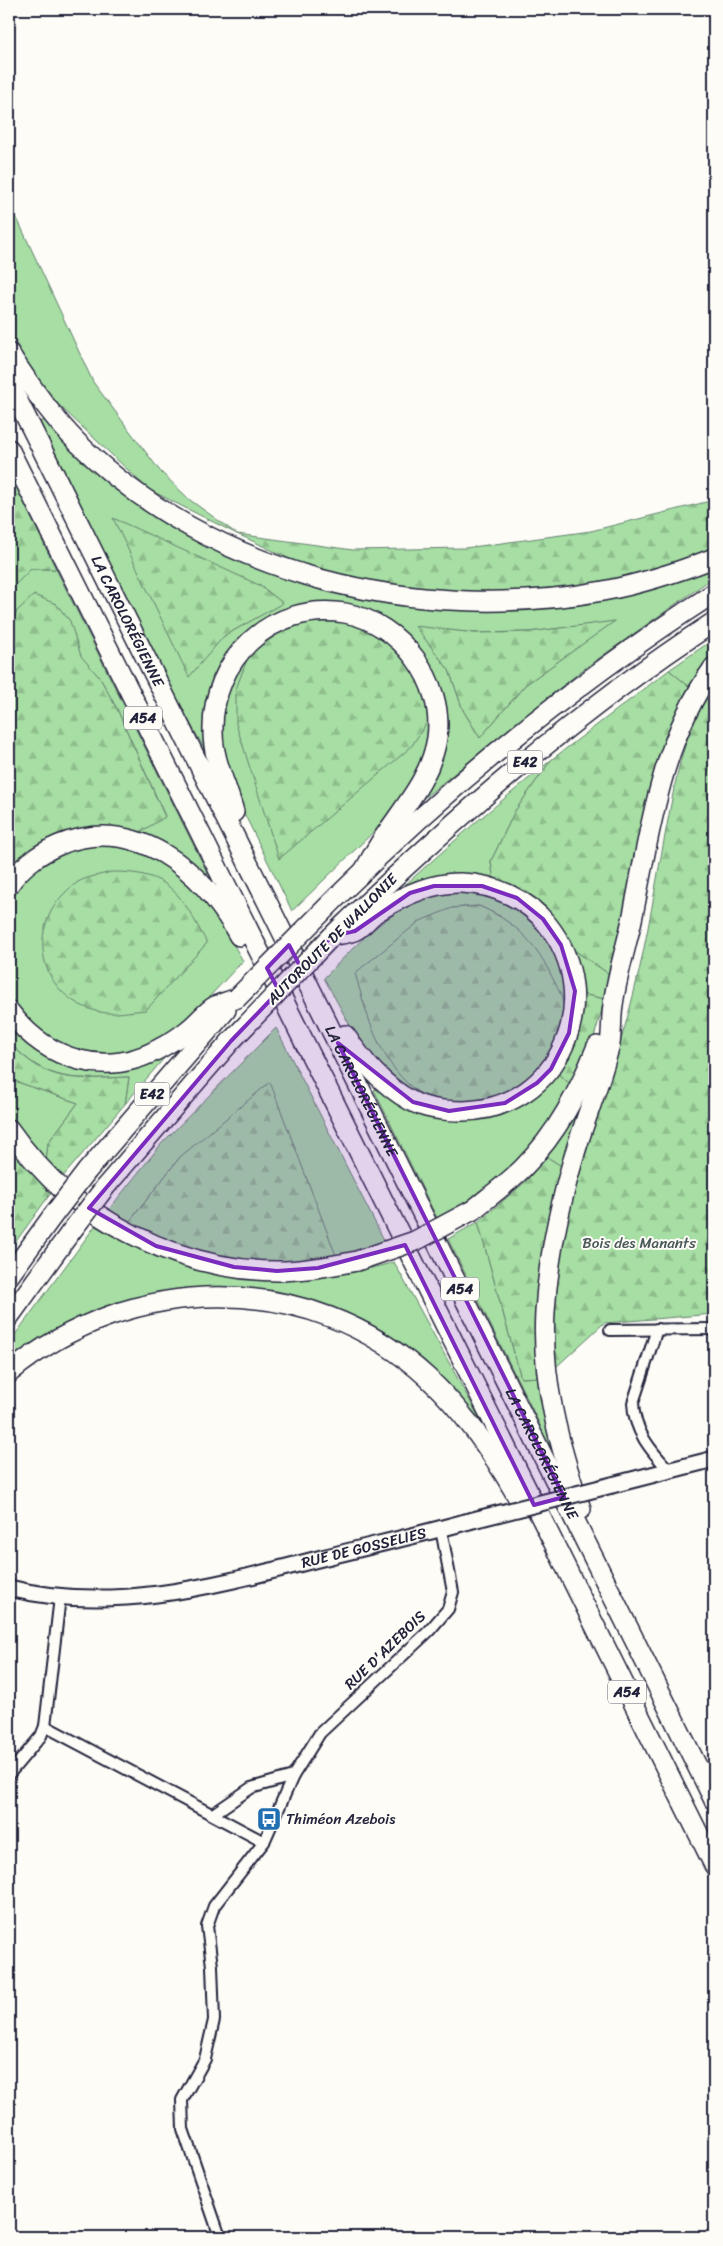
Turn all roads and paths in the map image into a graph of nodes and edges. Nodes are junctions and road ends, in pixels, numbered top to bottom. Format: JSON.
{"nodes":[{"id":1,"x":9,"y":353,"type":"edge"},
{"id":2,"x":9,"y":384,"type":"edge"},
{"id":3,"x":9,"y":449,"type":"edge"},
{"id":4,"x":714,"y":558,"type":"edge"},
{"id":5,"x":714,"y":592,"type":"edge"},
{"id":6,"x":714,"y":622,"type":"edge"},
{"id":7,"x":714,"y":667,"type":"edge"},
{"id":8,"x":247,"y":861,"type":"junction"},
{"id":9,"x":365,"y":869,"type":"junction"},
{"id":10,"x":9,"y":885,"type":"edge"},
{"id":11,"x":352,"y":925,"type":"junction"},
{"id":12,"x":277,"y":987,"type":"junction"},
{"id":13,"x":313,"y":992,"type":"junction"},
{"id":14,"x":613,"y":1004,"type":"junction"},
{"id":15,"x":9,"y":1011,"type":"edge"},
{"id":16,"x":216,"y":1012,"type":"junction"},
{"id":17,"x":9,"y":1129,"type":"edge"},
{"id":18,"x":9,"y":1276,"type":"edge"},
{"id":19,"x":9,"y":1317,"type":"edge"},
{"id":20,"x":658,"y":1329,"type":"junction"},
{"id":21,"x":714,"y":1329,"type":"edge"},
{"id":22,"x":610,"y":1330,"type":"dead end"},
{"id":23,"x":9,"y":1373,"type":"edge"},
{"id":24,"x":714,"y":1459,"type":"edge"},
{"id":25,"x":669,"y":1470,"type":"junction"},
{"id":26,"x":541,"y":1519,"type":"junction"},
{"id":27,"x":441,"y":1529,"type":"junction"},
{"id":28,"x":608,"y":1586,"type":"junction"},
{"id":29,"x":9,"y":1588,"type":"edge"},
{"id":30,"x":60,"y":1597,"type":"junction"},
{"id":31,"x":45,"y":1726,"type":"junction"},
{"id":32,"x":9,"y":1774,"type":"edge"},
{"id":33,"x":293,"y":1776,"type":"junction"},
{"id":34,"x":714,"y":1800,"type":"edge"},
{"id":35,"x":213,"y":1814,"type":"junction"},
{"id":36,"x":264,"y":1842,"type":"junction"},
{"id":37,"x":714,"y":1865,"type":"edge"},
{"id":38,"x":220,"y":2237,"type":"edge"}],
"edges":[{"from":1,"to":4,"type":"highway"},
{"from":2,"to":8,"type":"highway","name":"LA CAROLORÉGIENNE","number":"A54"},
{"from":3,"to":12,"type":"highway","name":"LA CAROLORÉGIENNE","number":"A54"},
{"from":5,"to":9,"type":"highway","name":"AUTOROUTE DE WALLONIE","number":"E42"},
{"from":6,"to":11,"type":"highway","name":"AUTOROUTE DE WALLONIE","number":"E42"},
{"from":7,"to":14,"type":"highway"},
{"from":8,"to":9,"type":"highway"},
{"from":8,"to":13,"type":"highway","name":"LA CAROLORÉGIENNE","number":"A54"},
{"from":9,"to":16,"type":"highway","name":"AUTOROUTE DE WALLONIE","number":"E42","bridge":true},
{"from":10,"to":12,"type":"highway"},
{"from":11,"to":13,"type":"highway"},
{"from":11,"to":19,"type":"highway","name":"AUTOROUTE DE WALLONIE","number":"E42","bridge":true},
{"from":12,"to":26,"type":"highway","name":"LA CAROLORÉGIENNE","number":"A54"},
{"from":13,"to":28,"type":"highway","name":"LA CAROLORÉGIENNE","number":"A54"},
{"from":14,"to":17,"type":"highway","bridge":true},
{"from":14,"to":28,"type":"highway"},
{"from":15,"to":16,"type":"highway"},
{"from":16,"to":18,"type":"highway","number":"E42","bridge":true},
{"from":20,"to":21,"type":"street"},
{"from":20,"to":22,"type":"street"},
{"from":20,"to":25,"type":"street"},
{"from":23,"to":26,"type":"highway"},
{"from":24,"to":25,"type":"street","name":"RUE DE GOSSELIES"},
{"from":25,"to":27,"type":"street","name":"RUE DE GOSSELIES","bridge":true},
{"from":26,"to":37,"type":"highway","name":"LA CAROLORÉGIENNE","number":"A54"},
{"from":27,"to":30,"type":"street","name":"RUE DE GOSSELIES"},
{"from":27,"to":33,"type":"street","name":"RUE D'AZEBOIS"},
{"from":28,"to":34,"type":"highway","name":"LA CAROLORÉGIENNE","number":"A54"},
{"from":29,"to":30,"type":"street","name":"RUE DE GOSSELIES"},
{"from":30,"to":31,"type":"street"},
{"from":31,"to":32,"type":"street"},
{"from":31,"to":35,"type":"street"},
{"from":33,"to":35,"type":"street"},
{"from":33,"to":36,"type":"street","name":"RUE D'AZEBOIS"},
{"from":35,"to":36,"type":"street"},
{"from":36,"to":38,"type":"street","name":"RUE D'AZEBOIS"}]}
